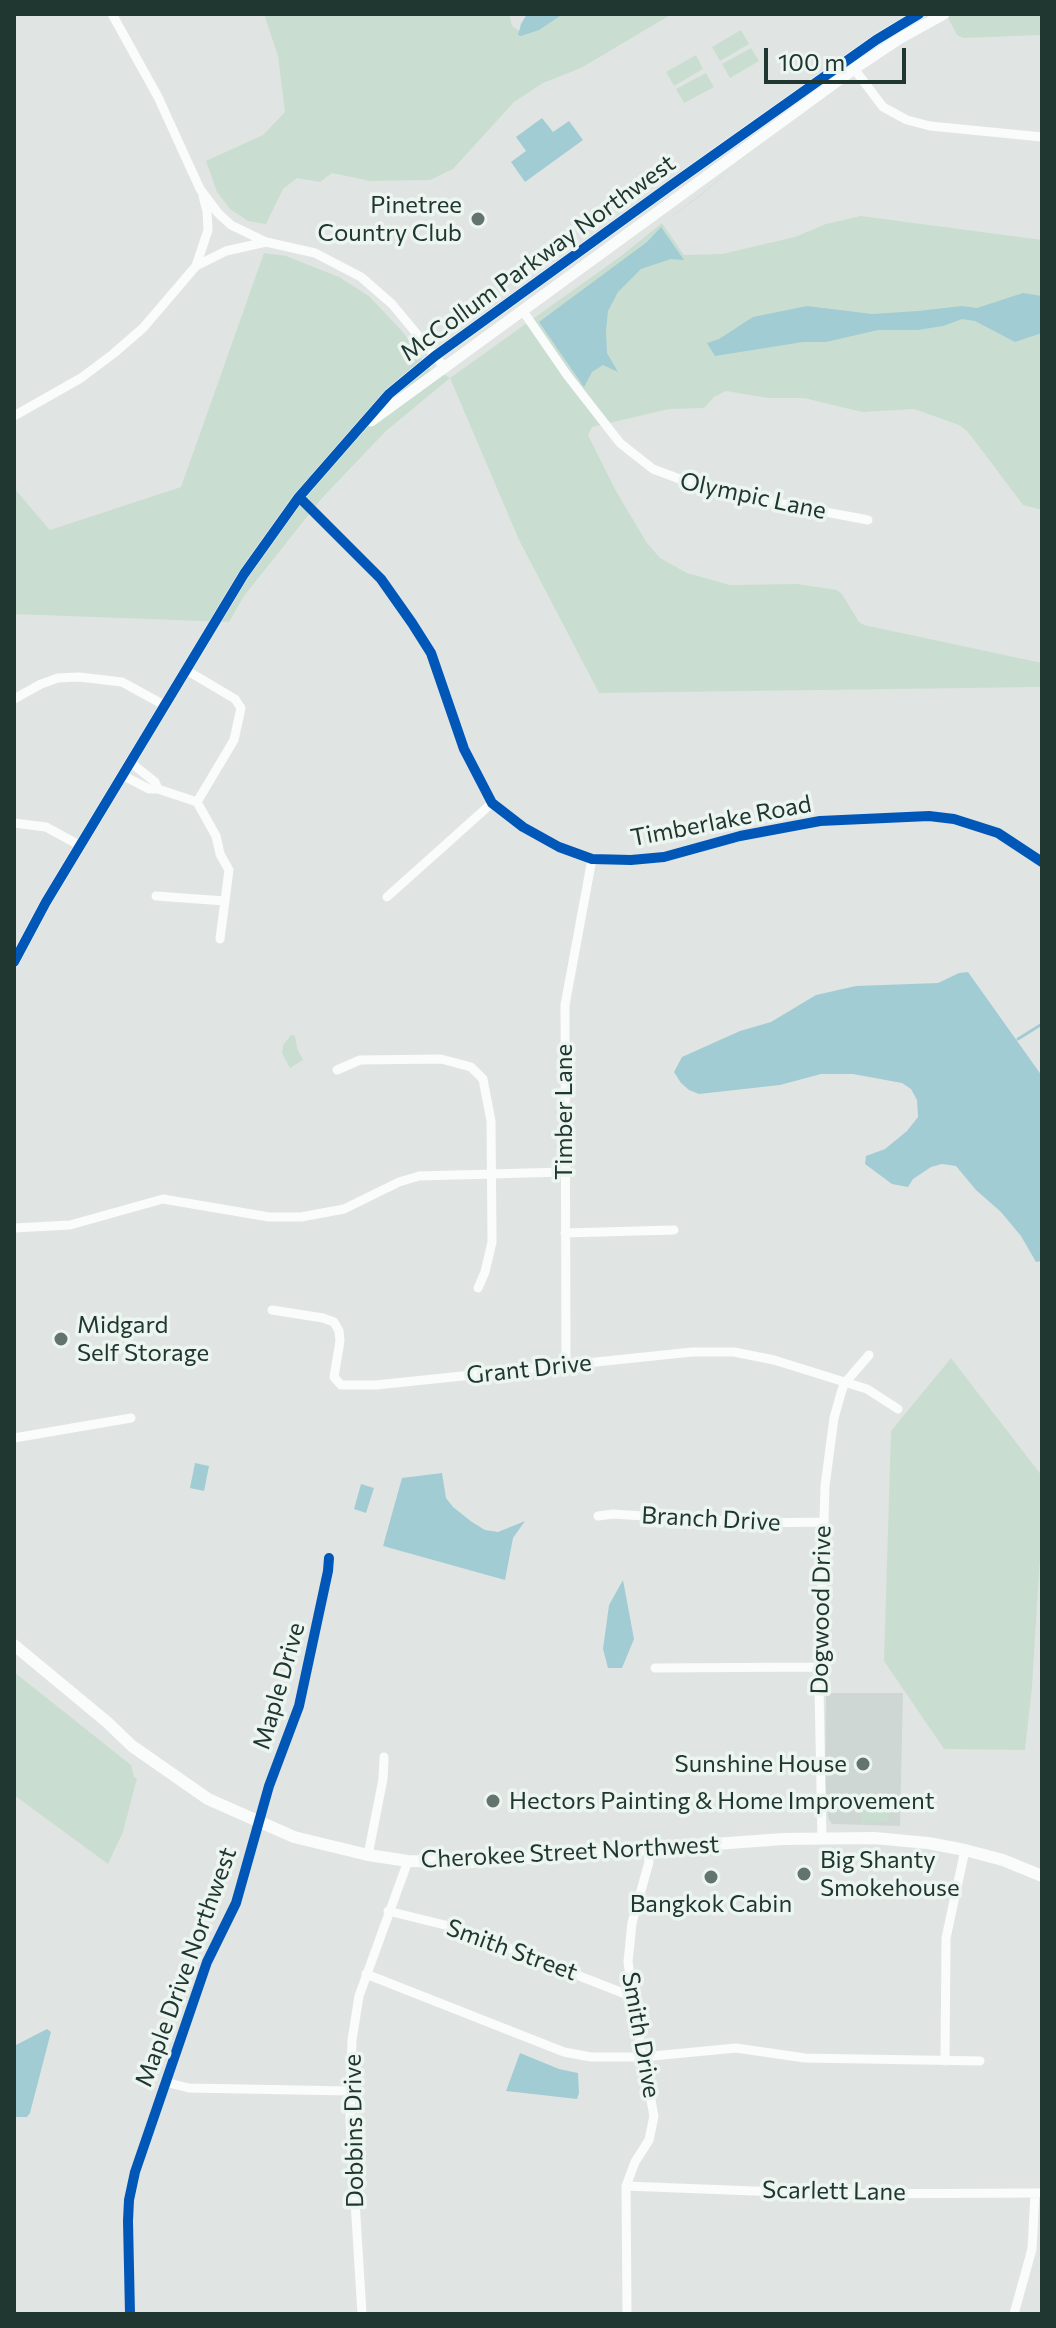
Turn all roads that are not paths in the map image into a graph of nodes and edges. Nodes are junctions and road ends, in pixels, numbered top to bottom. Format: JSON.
{"nodes":[{"id":1,"x":112,"y":14,"type":"edge"},
{"id":2,"x":919,"y":14,"type":"edge"},
{"id":3,"x":944,"y":14,"type":"edge"},
{"id":4,"x":851,"y":64,"type":"junction"},
{"id":5,"x":1042,"y":137,"type":"edge"},
{"id":6,"x":200,"y":189,"type":"junction"},
{"id":7,"x":266,"y":242,"type":"junction"},
{"id":8,"x":196,"y":266,"type":"junction"},
{"id":9,"x":523,"y":311,"type":"junction"},
{"id":10,"x":435,"y":356,"type":"junction"},
{"id":11,"x":445,"y":368,"type":"junction"},
{"id":12,"x":14,"y":416,"type":"edge"},
{"id":13,"x":359,"y":430,"type":"junction"},
{"id":14,"x":299,"y":497,"type":"junction"},
{"id":15,"x":868,"y":520,"type":"dead end"},
{"id":16,"x":186,"y":670,"type":"junction"},
{"id":17,"x":14,"y":699,"type":"edge"},
{"id":18,"x":164,"y":705,"type":"junction"},
{"id":19,"x":130,"y":762,"type":"junction"},
{"id":20,"x":122,"y":775,"type":"junction"},
{"id":21,"x":158,"y":789,"type":"junction"},
{"id":22,"x":197,"y":802,"type":"junction"},
{"id":23,"x":492,"y":803,"type":"junction"},
{"id":24,"x":14,"y":823,"type":"edge"},
{"id":25,"x":79,"y":845,"type":"junction"},
{"id":26,"x":592,"y":859,"type":"junction"},
{"id":27,"x":1042,"y":862,"type":"edge"},
{"id":28,"x":156,"y":896,"type":"dead end"},
{"id":29,"x":387,"y":897,"type":"dead end"},
{"id":30,"x":225,"y":901,"type":"junction"},
{"id":31,"x":220,"y":939,"type":"dead end"},
{"id":32,"x":14,"y":962,"type":"edge"},
{"id":33,"x":337,"y":1070,"type":"dead end"},
{"id":34,"x":564,"y":1172,"type":"junction"},
{"id":35,"x":492,"y":1173,"type":"junction"},
{"id":36,"x":14,"y":1228,"type":"edge"},
{"id":37,"x":674,"y":1230,"type":"dead end"},
{"id":38,"x":565,"y":1233,"type":"junction"},
{"id":39,"x":478,"y":1288,"type":"dead end"},
{"id":40,"x":272,"y":1310,"type":"dead end"},
{"id":41,"x":869,"y":1355,"type":"dead end"},
{"id":42,"x":566,"y":1367,"type":"junction"},
{"id":43,"x":844,"y":1384,"type":"junction"},
{"id":44,"x":898,"y":1409,"type":"dead end"},
{"id":45,"x":131,"y":1418,"type":"dead end"},
{"id":46,"x":14,"y":1438,"type":"edge"},
{"id":47,"x":598,"y":1516,"type":"dead end"},
{"id":48,"x":823,"y":1522,"type":"junction"},
{"id":49,"x":329,"y":1558,"type":"dead end"},
{"id":50,"x":14,"y":1645,"type":"edge"},
{"id":51,"x":819,"y":1667,"type":"junction"},
{"id":52,"x":655,"y":1668,"type":"dead end"},
{"id":53,"x":384,"y":1757,"type":"dead end"},
{"id":54,"x":258,"y":1823,"type":"junction"},
{"id":55,"x":822,"y":1838,"type":"junction"},
{"id":56,"x":648,"y":1848,"type":"junction"},
{"id":57,"x":965,"y":1850,"type":"junction"},
{"id":58,"x":368,"y":1855,"type":"junction"},
{"id":59,"x":408,"y":1861,"type":"junction"},
{"id":60,"x":1042,"y":1876,"type":"edge"},
{"id":61,"x":388,"y":1911,"type":"junction"},
{"id":62,"x":366,"y":1974,"type":"junction"},
{"id":63,"x":633,"y":1997,"type":"junction"},
{"id":64,"x":642,"y":2057,"type":"junction"},
{"id":65,"x":945,"y":2061,"type":"junction"},
{"id":66,"x":980,"y":2061,"type":"dead end"},
{"id":67,"x":165,"y":2082,"type":"junction"},
{"id":68,"x":350,"y":2091,"type":"junction"},
{"id":69,"x":626,"y":2186,"type":"junction"},
{"id":70,"x":1039,"y":2193,"type":"edge"},
{"id":71,"x":130,"y":2314,"type":"edge"},
{"id":72,"x":362,"y":2314,"type":"edge"},
{"id":73,"x":627,"y":2314,"type":"edge"},
{"id":74,"x":1014,"y":2314,"type":"edge"}],
"edges":[{"from":1,"to":6,"type":"street"},
{"from":2,"to":4,"type":"street","name":"McCollum Parkway Northwest"},
{"from":3,"to":4,"type":"street","name":"McCollum Parkway Northwest"},
{"from":4,"to":5,"type":"street"},
{"from":4,"to":9,"type":"street","name":"McCollum Parkway Northwest"},
{"from":4,"to":10,"type":"street","name":"McCollum Parkway Northwest"},
{"from":6,"to":7,"type":"street"},
{"from":6,"to":8,"type":"street"},
{"from":7,"to":8,"type":"street"},
{"from":7,"to":10,"type":"street"},
{"from":8,"to":12,"type":"street"},
{"from":9,"to":11,"type":"street","name":"McCollum Parkway Northwest"},
{"from":9,"to":15,"type":"street","name":"Olympic Lane"},
{"from":10,"to":11,"type":"street"},
{"from":10,"to":13,"type":"street","name":"McCollum Parkway Northwest"},
{"from":11,"to":13,"type":"street","name":"McCollum Parkway Northwest"},
{"from":13,"to":14,"type":"street","name":"McCollum Parkway Northwest"},
{"from":14,"to":16,"type":"street","name":"McCollum Parkway Northwest"},
{"from":14,"to":23,"type":"street","name":"Timberlake Road"},
{"from":16,"to":18,"type":"street","name":"McCollum Parkway Northwest"},
{"from":16,"to":22,"type":"street"},
{"from":17,"to":18,"type":"street"},
{"from":18,"to":19,"type":"street","name":"McCollum Parkway Northwest"},
{"from":19,"to":20,"type":"street","name":"McCollum Parkway Northwest"},
{"from":19,"to":21,"type":"street"},
{"from":20,"to":21,"type":"street"},
{"from":20,"to":25,"type":"street","name":"McCollum Parkway Northwest"},
{"from":21,"to":22,"type":"street"},
{"from":22,"to":30,"type":"street"},
{"from":23,"to":26,"type":"street","name":"Timberlake Road"},
{"from":23,"to":29,"type":"street"},
{"from":24,"to":25,"type":"street"},
{"from":25,"to":32,"type":"street","name":"McCollum Parkway Northwest"},
{"from":26,"to":27,"type":"street","name":"Timberlake Road"},
{"from":26,"to":34,"type":"street","name":"Timber Lane"},
{"from":28,"to":30,"type":"street"},
{"from":30,"to":31,"type":"street"},
{"from":33,"to":35,"type":"street"},
{"from":34,"to":35,"type":"street"},
{"from":34,"to":38,"type":"street","name":"Timber Lane"},
{"from":35,"to":36,"type":"street"},
{"from":35,"to":39,"type":"street"},
{"from":37,"to":38,"type":"street"},
{"from":38,"to":42,"type":"street","name":"Timber Lane"},
{"from":40,"to":42,"type":"street","name":"Grant Drive"},
{"from":41,"to":43,"type":"street","name":"Dogwood Drive"},
{"from":42,"to":43,"type":"street","name":"Grant Drive"},
{"from":43,"to":44,"type":"street"},
{"from":43,"to":48,"type":"street","name":"Dogwood Drive"},
{"from":45,"to":46,"type":"street"},
{"from":47,"to":48,"type":"street","name":"Branch Drive"},
{"from":48,"to":51,"type":"street","name":"Dogwood Drive"},
{"from":49,"to":54,"type":"street","name":"Maple Drive"},
{"from":50,"to":54,"type":"main road","name":"Cherokee Street Northwest"},
{"from":51,"to":52,"type":"street"},
{"from":51,"to":55,"type":"street","name":"Dogwood Drive"},
{"from":53,"to":58,"type":"street"},
{"from":54,"to":58,"type":"main road","name":"Cherokee Street Northwest"},
{"from":54,"to":67,"type":"street","name":"Maple Drive Northwest"},
{"from":55,"to":56,"type":"main road","name":"Cherokee Street Northwest"},
{"from":55,"to":57,"type":"main road","name":"Cherokee Street Northwest"},
{"from":56,"to":59,"type":"main road","name":"Cherokee Street Northwest"},
{"from":56,"to":63,"type":"street","name":"Smith Drive"},
{"from":57,"to":60,"type":"main road","name":"Cherokee Street Northwest"},
{"from":57,"to":65,"type":"street"},
{"from":58,"to":59,"type":"main road","name":"Cherokee Street Northwest"},
{"from":59,"to":61,"type":"street","name":"Dobbins Drive"},
{"from":61,"to":62,"type":"street","name":"Dobbins Drive"},
{"from":61,"to":63,"type":"street","name":"Smith Street"},
{"from":62,"to":64,"type":"street"},
{"from":62,"to":68,"type":"street","name":"Dobbins Drive"},
{"from":63,"to":64,"type":"street","name":"Smith Drive"},
{"from":64,"to":65,"type":"street"},
{"from":64,"to":69,"type":"street","name":"Smith Drive"},
{"from":65,"to":66,"type":"street"},
{"from":67,"to":68,"type":"street"},
{"from":67,"to":71,"type":"street","name":"Maple Drive Northwest"},
{"from":68,"to":72,"type":"street","name":"Dobbins Drive"},
{"from":69,"to":70,"type":"street","name":"Scarlett Lane"},
{"from":69,"to":73,"type":"street","name":"Smith Drive"},
{"from":70,"to":74,"type":"street"}]}
